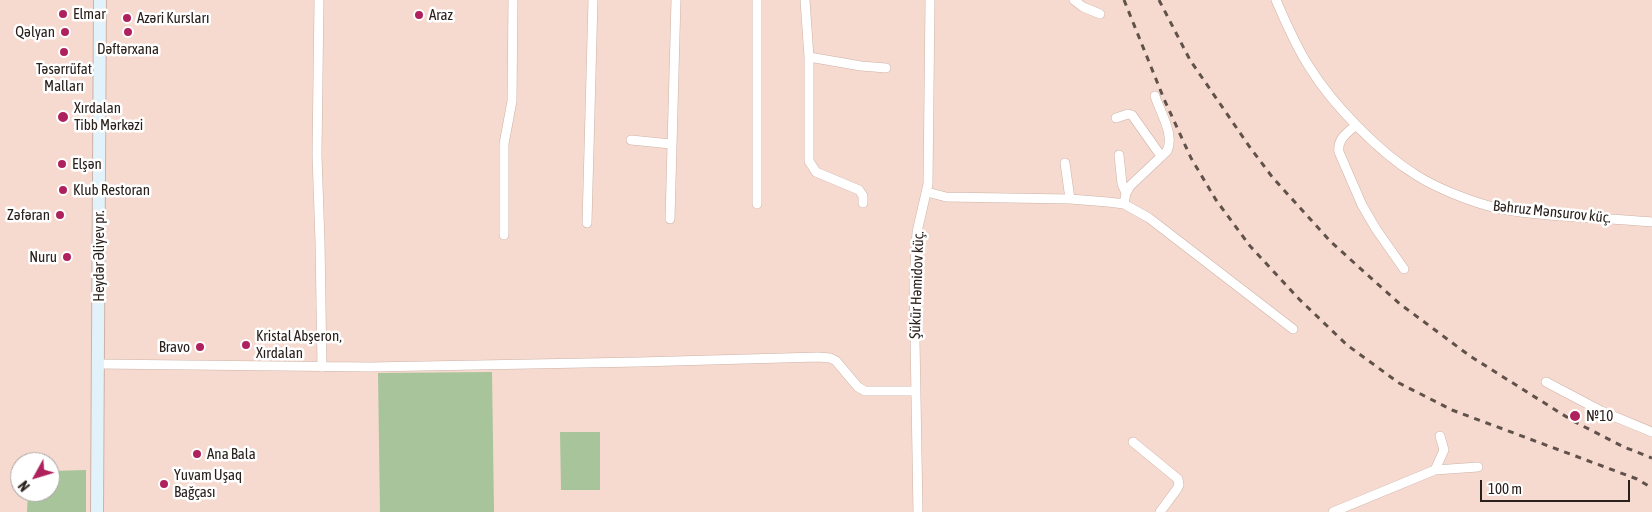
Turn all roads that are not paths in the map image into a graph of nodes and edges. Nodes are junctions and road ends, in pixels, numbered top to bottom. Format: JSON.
{"nodes":[{"id":1,"x":100,"y":0,"type":"edge"},
{"id":2,"x":319,"y":0,"type":"edge"},
{"id":3,"x":513,"y":0,"type":"edge"},
{"id":4,"x":593,"y":0,"type":"edge"},
{"id":5,"x":676,"y":0,"type":"edge"},
{"id":6,"x":757,"y":0,"type":"edge"},
{"id":7,"x":805,"y":0,"type":"edge"},
{"id":8,"x":930,"y":0,"type":"edge"},
{"id":9,"x":1074,"y":0,"type":"edge"},
{"id":10,"x":1276,"y":0,"type":"edge"},
{"id":11,"x":1100,"y":14,"type":"dead end"},
{"id":12,"x":809,"y":57,"type":"junction"},
{"id":13,"x":886,"y":68,"type":"dead end"},
{"id":14,"x":1155,"y":96,"type":"dead end"},
{"id":15,"x":1116,"y":118,"type":"dead end"},
{"id":16,"x":1356,"y":125,"type":"junction"},
{"id":17,"x":631,"y":140,"type":"dead end"},
{"id":18,"x":671,"y":144,"type":"junction"},
{"id":19,"x":1119,"y":155,"type":"dead end"},
{"id":20,"x":1161,"y":156,"type":"junction"},
{"id":21,"x":1065,"y":163,"type":"dead end"},
{"id":22,"x":927,"y":192,"type":"junction"},
{"id":23,"x":1126,"y":193,"type":"junction"},
{"id":24,"x":1070,"y":199,"type":"junction"},
{"id":25,"x":863,"y":203,"type":"dead end"},
{"id":26,"x":757,"y":204,"type":"dead end"},
{"id":27,"x":1124,"y":204,"type":"junction"},
{"id":28,"x":670,"y":219,"type":"dead end"},
{"id":29,"x":1652,"y":222,"type":"edge"},
{"id":30,"x":587,"y":223,"type":"dead end"},
{"id":31,"x":504,"y":235,"type":"dead end"},
{"id":32,"x":1404,"y":269,"type":"dead end"},
{"id":33,"x":1293,"y":329,"type":"dead end"},
{"id":34,"x":98,"y":364,"type":"junction"},
{"id":35,"x":322,"y":367,"type":"junction"},
{"id":36,"x":1546,"y":382,"type":"dead end"},
{"id":37,"x":915,"y":391,"type":"junction"},
{"id":38,"x":1652,"y":432,"type":"edge"},
{"id":39,"x":1440,"y":436,"type":"dead end"},
{"id":40,"x":1133,"y":442,"type":"dead end"},
{"id":41,"x":1478,"y":467,"type":"dead end"},
{"id":42,"x":1435,"y":470,"type":"junction"},
{"id":43,"x":97,"y":512,"type":"edge"},
{"id":44,"x":918,"y":512,"type":"edge"},
{"id":45,"x":1160,"y":512,"type":"edge"},
{"id":46,"x":1333,"y":512,"type":"edge"}],
"edges":[{"from":1,"to":34,"type":"main road","name":"Heydər Əliyev pr."},
{"from":2,"to":35,"type":"street"},
{"from":3,"to":31,"type":"street"},
{"from":4,"to":30,"type":"street"},
{"from":5,"to":18,"type":"street"},
{"from":6,"to":26,"type":"street"},
{"from":7,"to":12,"type":"street"},
{"from":8,"to":22,"type":"street","name":"Şükür Həmidov küç."},
{"from":9,"to":11,"type":"street"},
{"from":10,"to":16,"type":"street","name":"Bəhruz Mənsurov küç."},
{"from":12,"to":13,"type":"street"},
{"from":12,"to":25,"type":"street"},
{"from":14,"to":20,"type":"street"},
{"from":15,"to":20,"type":"street"},
{"from":16,"to":29,"type":"street","name":"Bəhruz Mənsurov küç."},
{"from":16,"to":32,"type":"street"},
{"from":17,"to":18,"type":"street"},
{"from":18,"to":28,"type":"street"},
{"from":19,"to":23,"type":"street"},
{"from":20,"to":23,"type":"street"},
{"from":21,"to":24,"type":"street"},
{"from":22,"to":24,"type":"street"},
{"from":22,"to":37,"type":"street","name":"Şükür Həmidov küç."},
{"from":23,"to":27,"type":"street"},
{"from":24,"to":27,"type":"street"},
{"from":27,"to":33,"type":"street"},
{"from":34,"to":35,"type":"street"},
{"from":34,"to":43,"type":"main road","name":"Heydər Əliyev pr."},
{"from":35,"to":37,"type":"street"},
{"from":36,"to":38,"type":"street"},
{"from":37,"to":44,"type":"street","name":"Şükür Həmidov küç."},
{"from":39,"to":42,"type":"street"},
{"from":40,"to":45,"type":"street"},
{"from":41,"to":42,"type":"street"},
{"from":42,"to":46,"type":"street"}]}
